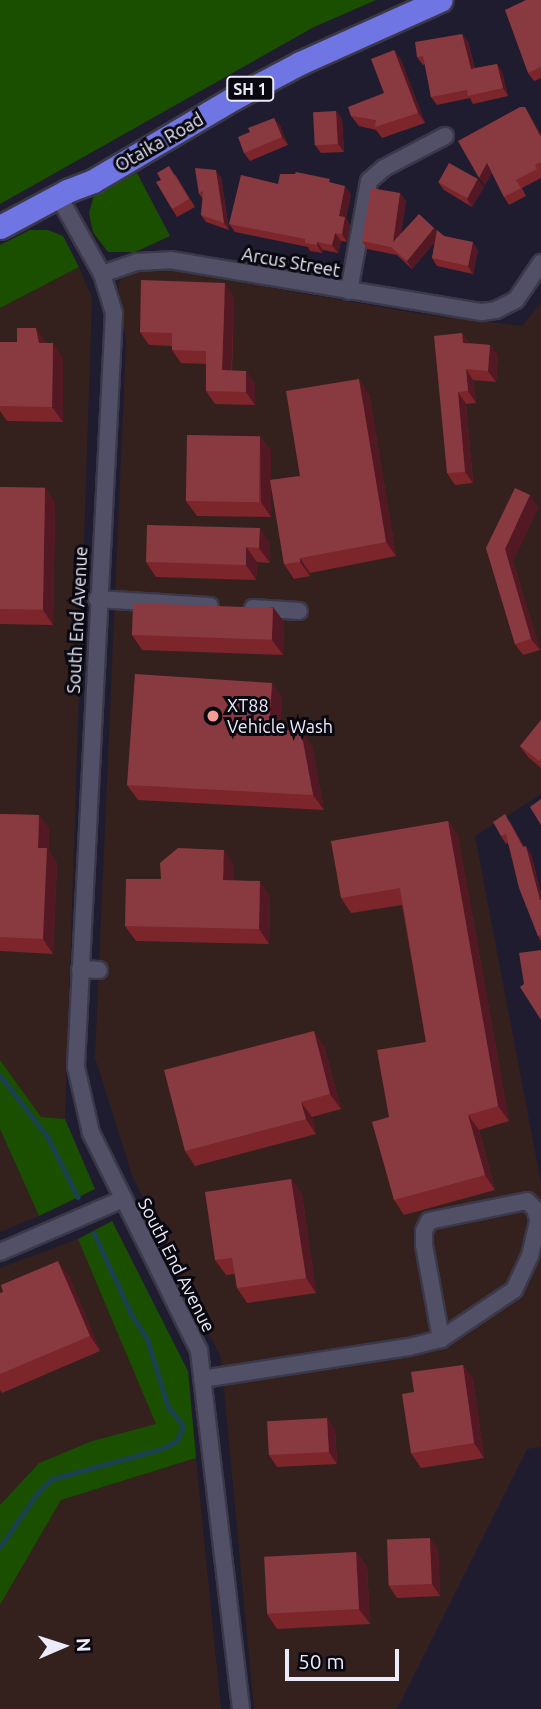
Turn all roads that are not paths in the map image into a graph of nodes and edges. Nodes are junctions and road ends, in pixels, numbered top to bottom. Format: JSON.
{"nodes":[{"id":1,"x":412,"y":0,"type":"edge"},
{"id":2,"x":440,"y":0,"type":"edge"},
{"id":3,"x":445,"y":136,"type":"dead end"},
{"id":4,"x":63,"y":194,"type":"junction"},
{"id":5,"x":0,"y":227,"type":"edge"},
{"id":6,"x":541,"y":263,"type":"edge"},
{"id":7,"x":102,"y":274,"type":"junction"},
{"id":8,"x":349,"y":291,"type":"junction"},
{"id":9,"x":97,"y":599,"type":"junction"},
{"id":10,"x":299,"y":611,"type":"dead end"},
{"id":11,"x":80,"y":969,"type":"junction"},
{"id":12,"x":99,"y":970,"type":"dead end"},
{"id":13,"x":123,"y":1199,"type":"junction"},
{"id":14,"x":0,"y":1252,"type":"edge"},
{"id":15,"x":441,"y":1339,"type":"junction"},
{"id":16,"x":202,"y":1379,"type":"junction"},
{"id":17,"x":240,"y":1709,"type":"edge"}],
"edges":[{"from":1,"to":4,"type":"highway","name":"Otaika Road","number":"SH 1"},
{"from":2,"to":4,"type":"highway","name":"Otaika Road","number":"SH 1"},
{"from":3,"to":8,"type":"street"},
{"from":4,"to":5,"type":"highway","name":"Otaika Road","number":"SH 1"},
{"from":4,"to":7,"type":"street"},
{"from":6,"to":8,"type":"street","name":"Arcus Street"},
{"from":7,"to":8,"type":"street","name":"Arcus Street"},
{"from":7,"to":9,"type":"street","name":"South End Avenue"},
{"from":9,"to":10,"type":"street"},
{"from":9,"to":11,"type":"street","name":"South End Avenue"},
{"from":11,"to":12,"type":"street"},
{"from":11,"to":13,"type":"street","name":"South End Avenue"},
{"from":13,"to":14,"type":"street"},
{"from":13,"to":16,"type":"street","name":"South End Avenue"},
{"from":15,"to":15,"type":"street"},
{"from":15,"to":16,"type":"street"},
{"from":16,"to":17,"type":"street","name":"South End Avenue"}]}
